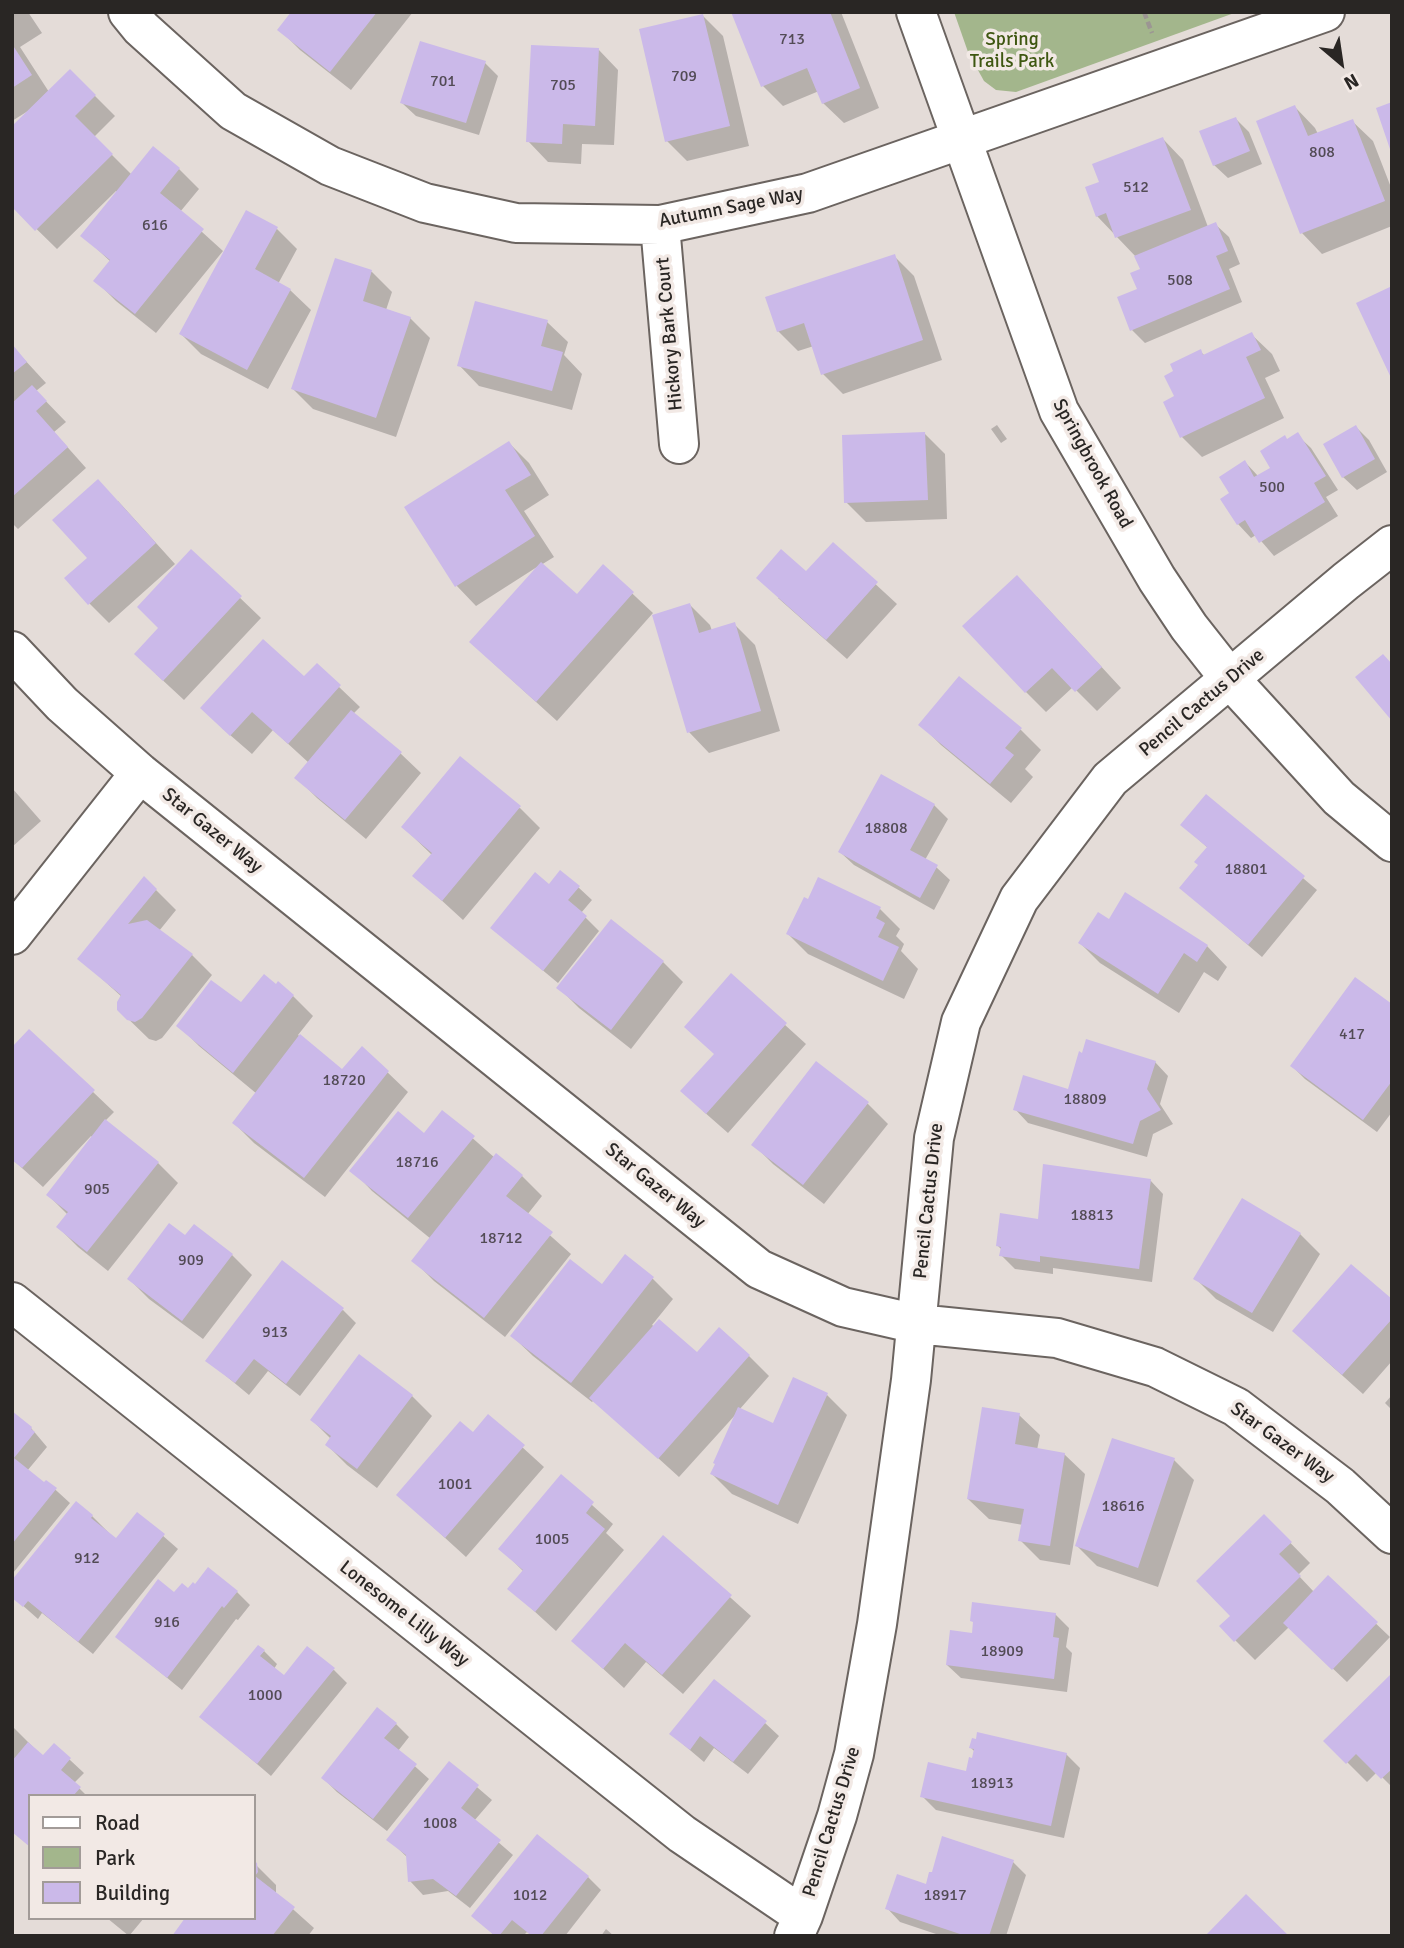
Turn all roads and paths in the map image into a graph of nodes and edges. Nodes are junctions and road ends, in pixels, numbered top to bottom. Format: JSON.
{"nodes":[{"id":1,"x":128,"y":12,"type":"edge"},
{"id":2,"x":916,"y":12,"type":"edge"},
{"id":3,"x":1144,"y":12,"type":"edge"},
{"id":4,"x":1325,"y":12,"type":"edge"},
{"id":5,"x":1152,"y":34,"type":"dead end"},
{"id":6,"x":961,"y":140,"type":"junction"},
{"id":7,"x":660,"y":225,"type":"junction"},
{"id":8,"x":679,"y":444,"type":"dead end"},
{"id":9,"x":1392,"y":545,"type":"edge"},
{"id":10,"x":12,"y":651,"type":"edge"},
{"id":11,"x":1230,"y":680,"type":"junction"},
{"id":12,"x":140,"y":773,"type":"junction"},
{"id":13,"x":1392,"y":842,"type":"edge"},
{"id":14,"x":12,"y":935,"type":"edge"},
{"id":15,"x":12,"y":1302,"type":"edge"},
{"id":16,"x":916,"y":1324,"type":"junction"},
{"id":17,"x":1392,"y":1534,"type":"edge"},
{"id":18,"x":798,"y":1926,"type":"edge"}],
"edges":[{"from":1,"to":7,"type":"street","name":"Autumn Sage Way"},
{"from":2,"to":6,"type":"street","name":"Springbrook Road"},
{"from":3,"to":5,"type":"path"},
{"from":4,"to":6,"type":"street","name":"Autumn Sage Way"},
{"from":6,"to":7,"type":"street","name":"Autumn Sage Way"},
{"from":6,"to":11,"type":"street","name":"Springbrook Road"},
{"from":7,"to":8,"type":"street","name":"Hickory Bark Court"},
{"from":9,"to":11,"type":"street","name":"Pencil Cactus Drive"},
{"from":10,"to":12,"type":"street","name":"Star Gazer Way"},
{"from":11,"to":13,"type":"street","name":"Springbrook Road"},
{"from":11,"to":16,"type":"street","name":"Pencil Cactus Drive"},
{"from":12,"to":14,"type":"street"},
{"from":12,"to":16,"type":"street","name":"Star Gazer Way"},
{"from":15,"to":18,"type":"street","name":"Lonesome Lilly Way"},
{"from":16,"to":17,"type":"street","name":"Star Gazer Way"},
{"from":16,"to":18,"type":"street","name":"Pencil Cactus Drive"}]}
